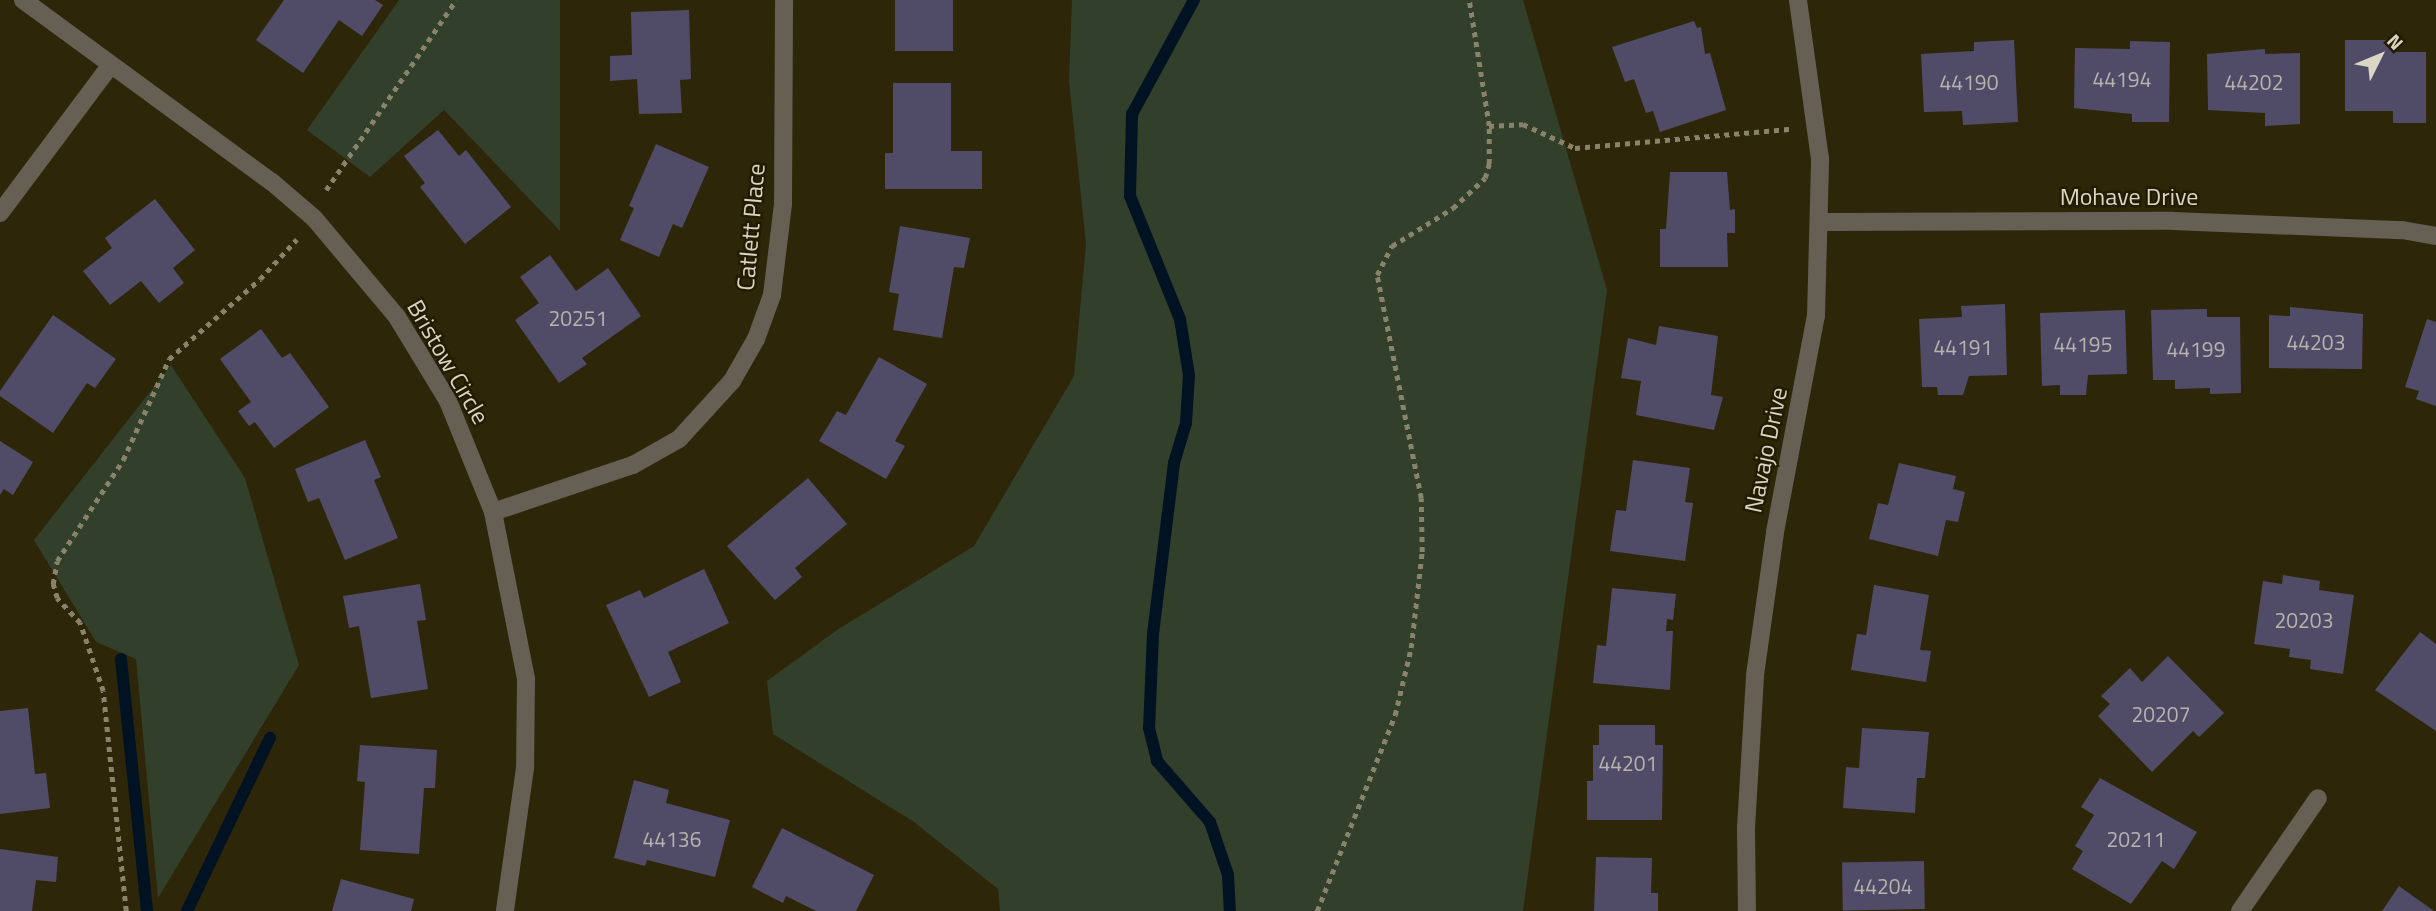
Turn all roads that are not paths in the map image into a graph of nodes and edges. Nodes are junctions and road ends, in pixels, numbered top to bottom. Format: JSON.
{"nodes":[{"id":1,"x":23,"y":0,"type":"edge"},
{"id":2,"x":784,"y":0,"type":"edge"},
{"id":3,"x":1798,"y":0,"type":"edge"},
{"id":4,"x":110,"y":66,"type":"junction"},
{"id":5,"x":0,"y":213,"type":"edge"},
{"id":6,"x":1821,"y":222,"type":"junction"},
{"id":7,"x":2436,"y":236,"type":"edge"},
{"id":8,"x":494,"y":512,"type":"junction"},
{"id":9,"x":2318,"y":797,"type":"dead end"},
{"id":10,"x":505,"y":911,"type":"edge"},
{"id":11,"x":1747,"y":911,"type":"edge"},
{"id":12,"x":2240,"y":911,"type":"edge"}],
"edges":[{"from":1,"to":4,"type":"street","name":"Bristow Circle"},
{"from":2,"to":8,"type":"street","name":"Catlett Place"},
{"from":3,"to":6,"type":"street","name":"Navajo Drive"},
{"from":4,"to":5,"type":"street"},
{"from":4,"to":8,"type":"street","name":"Bristow Circle"},
{"from":6,"to":7,"type":"street","name":"Mohave Drive"},
{"from":6,"to":11,"type":"street","name":"Navajo Drive"},
{"from":8,"to":10,"type":"street","name":"Bristow Circle"},
{"from":9,"to":12,"type":"street"}]}
